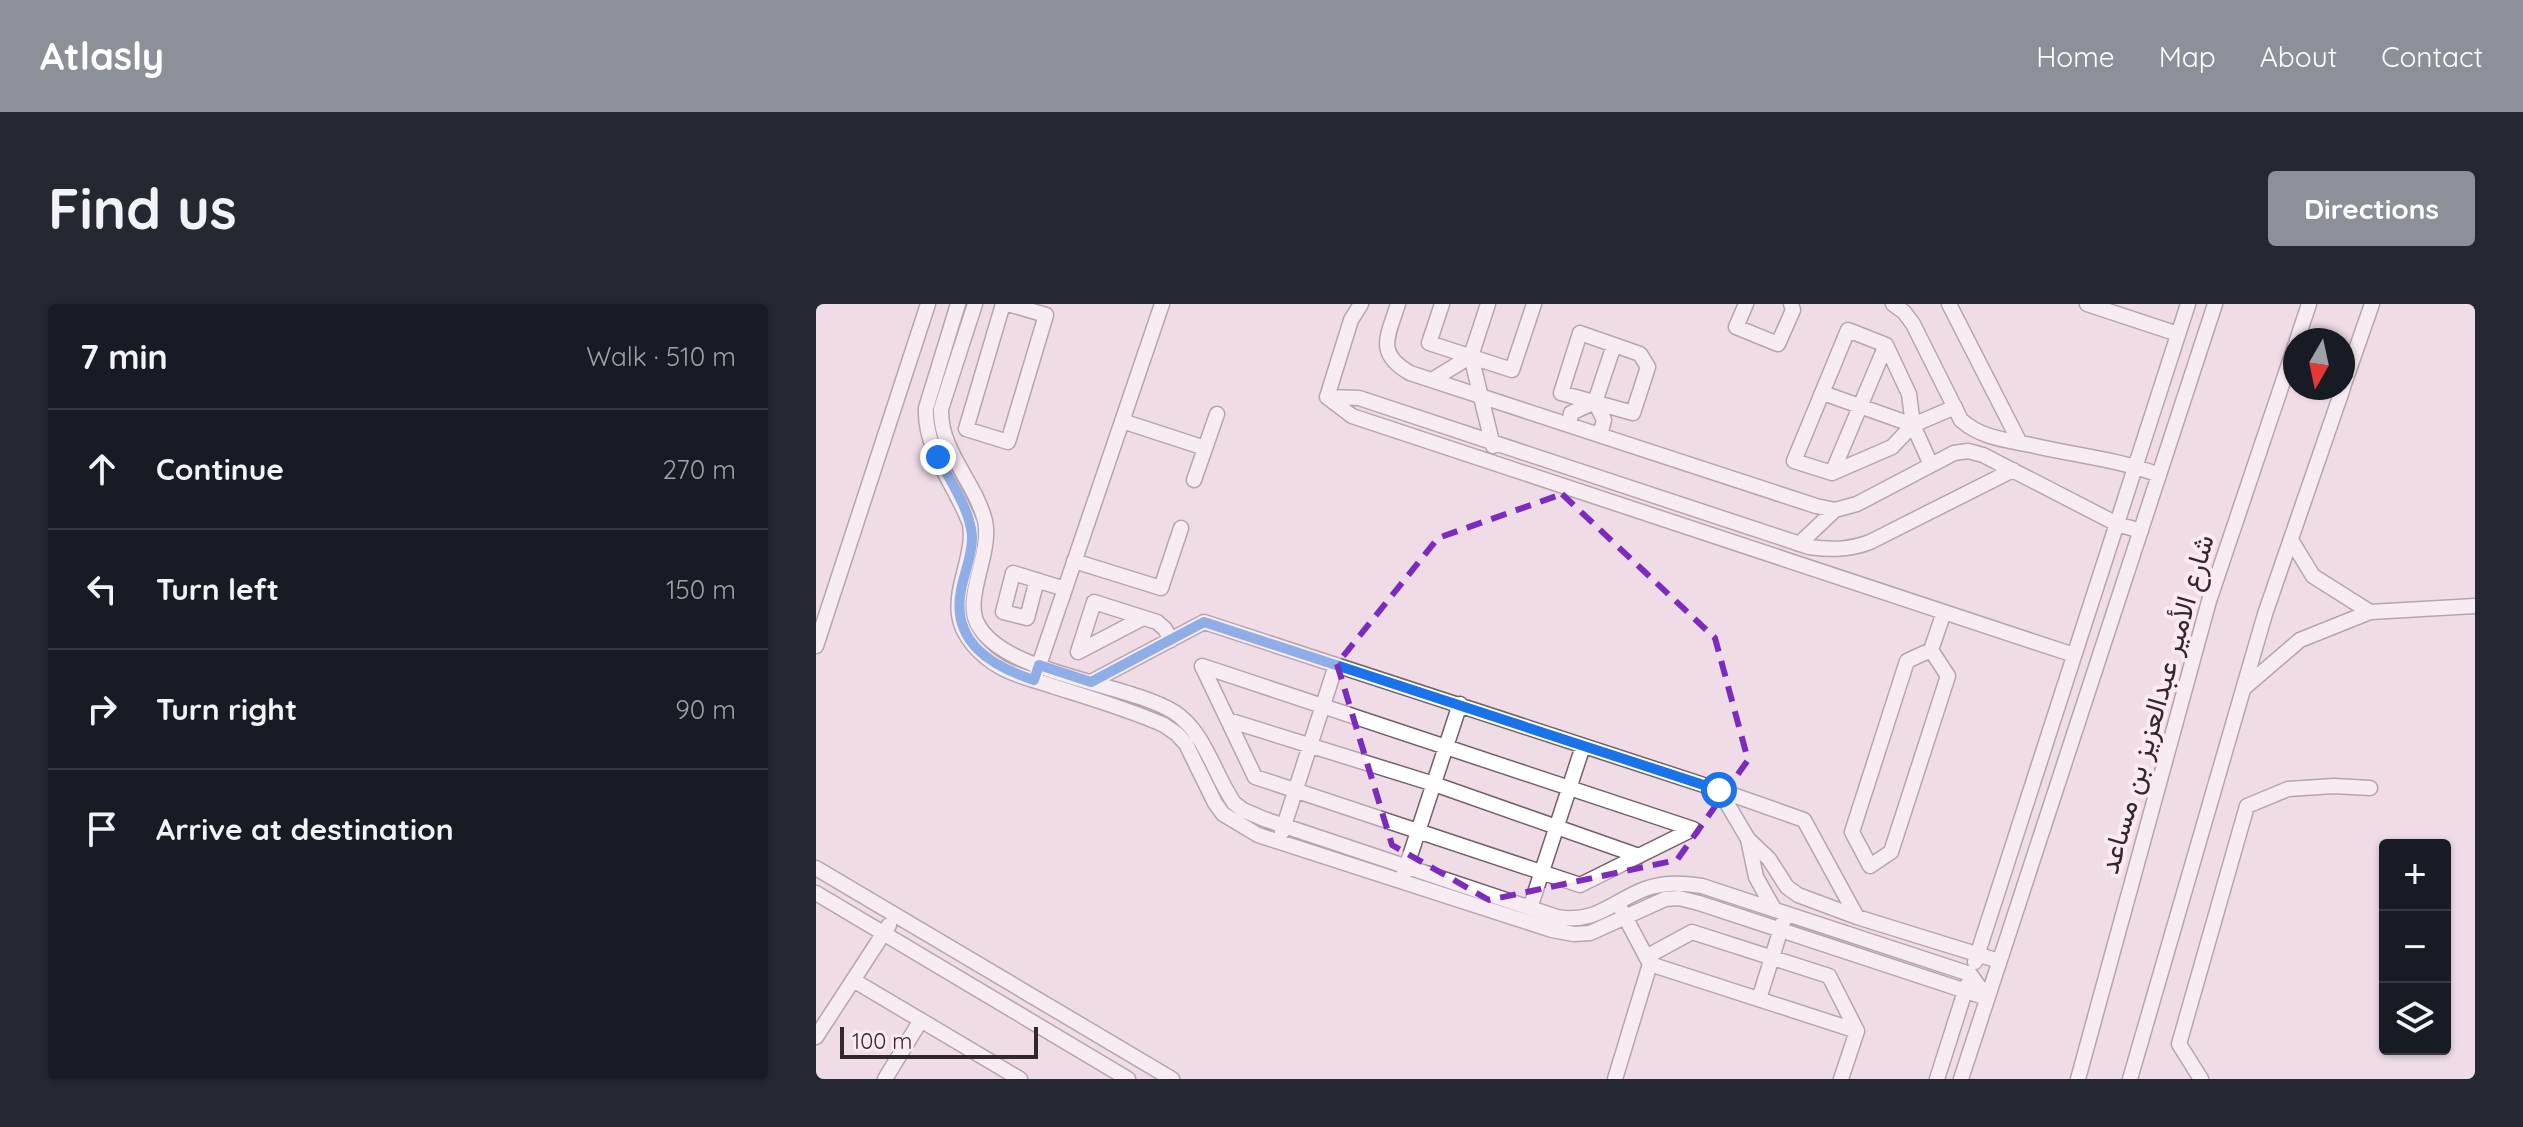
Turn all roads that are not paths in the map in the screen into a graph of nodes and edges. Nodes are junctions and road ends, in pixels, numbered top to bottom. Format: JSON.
{"nodes":[{"id":1,"x":928,"y":304,"type":"edge"},
{"id":2,"x":958,"y":304,"type":"edge"},
{"id":3,"x":975,"y":304,"type":"edge"},
{"id":4,"x":1006,"y":304,"type":"edge"},
{"id":5,"x":1162,"y":304,"type":"edge"},
{"id":6,"x":1350,"y":304,"type":"edge"},
{"id":7,"x":1361,"y":304,"type":"edge"},
{"id":8,"x":1398,"y":304,"type":"edge"},
{"id":9,"x":1442,"y":304,"type":"edge"},
{"id":10,"x":1488,"y":304,"type":"edge"},
{"id":11,"x":1534,"y":304,"type":"edge"},
{"id":12,"x":1746,"y":304,"type":"edge"},
{"id":13,"x":1791,"y":304,"type":"edge"},
{"id":14,"x":1949,"y":304,"type":"edge"},
{"id":15,"x":2087,"y":304,"type":"edge"},
{"id":16,"x":2188,"y":304,"type":"edge"},
{"id":17,"x":2215,"y":304,"type":"edge"},
{"id":18,"x":2309,"y":304,"type":"edge"},
{"id":19,"x":2372,"y":304,"type":"edge"},
{"id":20,"x":1900,"y":307,"type":"edge"},
{"id":21,"x":1351,"y":320,"type":"junction"},
{"id":22,"x":2301,"y":328,"type":"edge"},
{"id":23,"x":2178,"y":334,"type":"junction"},
{"id":24,"x":1614,"y":345,"type":"junction"},
{"id":25,"x":1886,"y":345,"type":"junction"},
{"id":26,"x":2355,"y":353,"type":"edge"},
{"id":27,"x":950,"y":354,"type":"junction"},
{"id":28,"x":1471,"y":356,"type":"junction"},
{"id":29,"x":985,"y":366,"type":"junction"},
{"id":30,"x":1432,"y":380,"type":"junction"},
{"id":31,"x":2283,"y":382,"type":"edge"},
{"id":32,"x":1823,"y":393,"type":"junction"},
{"id":33,"x":1480,"y":396,"type":"junction"},
{"id":34,"x":1327,"y":397,"type":"junction"},
{"id":35,"x":2339,"y":400,"type":"edge"},
{"id":36,"x":1595,"y":402,"type":"junction"},
{"id":37,"x":1860,"y":406,"type":"junction"},
{"id":38,"x":1955,"y":407,"type":"junction"},
{"id":39,"x":1217,"y":414,"type":"dead end"},
{"id":40,"x":1122,"y":421,"type":"junction"},
{"id":41,"x":1427,"y":421,"type":"junction"},
{"id":42,"x":1569,"y":425,"type":"junction"},
{"id":43,"x":1913,"y":425,"type":"junction"},
{"id":44,"x":1600,"y":435,"type":"junction"},
{"id":45,"x":1422,"y":439,"type":"junction"},
{"id":46,"x":1492,"y":442,"type":"junction"},
{"id":47,"x":2020,"y":443,"type":"junction"},
{"id":48,"x":1205,"y":448,"type":"junction"},
{"id":49,"x":1498,"y":464,"type":"junction"},
{"id":50,"x":1931,"y":465,"type":"junction"},
{"id":51,"x":2136,"y":466,"type":"junction"},
{"id":52,"x":2013,"y":470,"type":"junction"},
{"id":53,"x":1832,"y":473,"type":"junction"},
{"id":54,"x":2159,"y":475,"type":"junction"},
{"id":55,"x":1194,"y":480,"type":"dead end"},
{"id":56,"x":1658,"y":497,"type":"junction"},
{"id":57,"x":1835,"y":510,"type":"junction"},
{"id":58,"x":1709,"y":514,"type":"junction"},
{"id":59,"x":1653,"y":516,"type":"junction"},
{"id":60,"x":2117,"y":524,"type":"junction"},
{"id":61,"x":1181,"y":528,"type":"dead end"},
{"id":62,"x":2141,"y":531,"type":"junction"},
{"id":63,"x":1703,"y":532,"type":"junction"},
{"id":64,"x":1783,"y":538,"type":"junction"},
{"id":65,"x":2291,"y":540,"type":"junction"},
{"id":66,"x":1799,"y":544,"type":"junction"},
{"id":67,"x":1776,"y":557,"type":"junction"},
{"id":68,"x":1074,"y":561,"type":"junction"},
{"id":69,"x":1037,"y":580,"type":"dead end"},
{"id":70,"x":1065,"y":589,"type":"junction"},
{"id":71,"x":2475,"y":606,"type":"edge"},
{"id":72,"x":1944,"y":612,"type":"junction"},
{"id":73,"x":2370,"y":612,"type":"junction"},
{"id":74,"x":1143,"y":618,"type":"junction"},
{"id":75,"x":1171,"y":640,"type":"junction"},
{"id":76,"x":816,"y":646,"type":"edge"},
{"id":77,"x":1931,"y":650,"type":"junction"},
{"id":78,"x":2074,"y":655,"type":"junction"},
{"id":79,"x":1039,"y":665,"type":"junction"},
{"id":80,"x":1336,"y":665,"type":"junction"},
{"id":81,"x":1034,"y":680,"type":"junction"},
{"id":82,"x":1091,"y":682,"type":"junction"},
{"id":83,"x":2244,"y":688,"type":"junction"},
{"id":84,"x":1460,"y":704,"type":"junction"},
{"id":85,"x":1323,"y":706,"type":"junction"},
{"id":86,"x":1228,"y":720,"type":"junction"},
{"id":87,"x":1583,"y":746,"type":"junction"},
{"id":88,"x":1310,"y":747,"type":"junction"},
{"id":89,"x":1446,"y":747,"type":"junction"},
{"id":90,"x":1434,"y":784,"type":"junction"},
{"id":91,"x":1570,"y":788,"type":"junction"},
{"id":92,"x":2370,"y":788,"type":"dead end"},
{"id":93,"x":1296,"y":790,"type":"junction"},
{"id":94,"x":1719,"y":790,"type":"junction"},
{"id":95,"x":1284,"y":826,"type":"junction"},
{"id":96,"x":1557,"y":827,"type":"junction"},
{"id":97,"x":1419,"y":830,"type":"junction"},
{"id":98,"x":1748,"y":839,"type":"junction"},
{"id":99,"x":1279,"y":842,"type":"junction"},
{"id":100,"x":1639,"y":856,"type":"junction"},
{"id":101,"x":1407,"y":867,"type":"junction"},
{"id":102,"x":816,"y":868,"type":"edge"},
{"id":103,"x":1542,"y":872,"type":"junction"},
{"id":104,"x":1402,"y":882,"type":"junction"},
{"id":105,"x":816,"y":893,"type":"edge"},
{"id":106,"x":1530,"y":908,"type":"junction"},
{"id":107,"x":1622,"y":910,"type":"junction"},
{"id":108,"x":1780,"y":911,"type":"junction"},
{"id":109,"x":895,"y":915,"type":"junction"},
{"id":110,"x":1857,"y":917,"type":"junction"},
{"id":111,"x":1781,"y":928,"type":"junction"},
{"id":112,"x":884,"y":933,"type":"junction"},
{"id":113,"x":1977,"y":954,"type":"junction"},
{"id":114,"x":1772,"y":958,"type":"junction"},
{"id":115,"x":1648,"y":960,"type":"junction"},
{"id":116,"x":1999,"y":961,"type":"junction"},
{"id":117,"x":1970,"y":974,"type":"junction"},
{"id":118,"x":853,"y":980,"type":"junction"},
{"id":119,"x":1965,"y":992,"type":"junction"},
{"id":120,"x":1987,"y":998,"type":"junction"},
{"id":121,"x":1759,"y":999,"type":"junction"},
{"id":122,"x":921,"y":1020,"type":"junction"},
{"id":123,"x":1857,"y":1031,"type":"junction"},
{"id":124,"x":816,"y":1037,"type":"edge"},
{"id":125,"x":885,"y":1079,"type":"edge"},
{"id":126,"x":1020,"y":1079,"type":"edge"},
{"id":127,"x":1128,"y":1079,"type":"edge"},
{"id":128,"x":1172,"y":1079,"type":"edge"},
{"id":129,"x":1615,"y":1079,"type":"edge"},
{"id":130,"x":1841,"y":1079,"type":"edge"},
{"id":131,"x":1937,"y":1079,"type":"edge"},
{"id":132,"x":1961,"y":1079,"type":"edge"},
{"id":133,"x":2078,"y":1079,"type":"edge"},
{"id":134,"x":2130,"y":1079,"type":"edge"},
{"id":135,"x":2201,"y":1079,"type":"edge"}],
"edges":[{"from":1,"to":76,"type":"street"},
{"from":2,"to":27,"type":"street"},
{"from":3,"to":27,"type":"street"},
{"from":4,"to":29,"type":"street"},
{"from":4,"to":29,"type":"street"},
{"from":5,"to":40,"type":"street"},
{"from":6,"to":21,"type":"street"},
{"from":7,"to":21,"type":"street"},
{"from":8,"to":30,"type":"street"},
{"from":9,"to":28,"type":"street"},
{"from":10,"to":28,"type":"street"},
{"from":11,"to":28,"type":"street"},
{"from":12,"to":13,"type":"street"},
{"from":14,"to":47,"type":"street"},
{"from":15,"to":23,"type":"street"},
{"from":16,"to":23,"type":"street"},
{"from":17,"to":54,"type":"street"},
{"from":18,"to":22,"type":"street"},
{"from":19,"to":26,"type":"street"},
{"from":20,"to":38,"type":"street"},
{"from":21,"to":34,"type":"street"},
{"from":23,"to":51,"type":"street"},
{"from":24,"to":36,"type":"street"},
{"from":24,"to":36,"type":"street"},
{"from":24,"to":36,"type":"street"},
{"from":25,"to":32,"type":"street"},
{"from":25,"to":37,"type":"street"},
{"from":25,"to":43,"type":"street"},
{"from":27,"to":29,"type":"street"},
{"from":27,"to":79,"type":"street"},
{"from":27,"to":81,"type":"street"},
{"from":28,"to":30,"type":"street"},
{"from":28,"to":33,"type":"street"},
{"from":30,"to":33,"type":"street"},
{"from":31,"to":133,"type":"street","name":"شارع الأمير عبدالعزيز بن مساعد"},
{"from":32,"to":37,"type":"street"},
{"from":32,"to":53,"type":"street"},
{"from":33,"to":42,"type":"street"},
{"from":33,"to":46,"type":"street"},
{"from":34,"to":41,"type":"street"},
{"from":34,"to":45,"type":"street"},
{"from":35,"to":65,"type":"street"},
{"from":36,"to":42,"type":"street"},
{"from":36,"to":44,"type":"street"},
{"from":37,"to":43,"type":"street"},
{"from":37,"to":53,"type":"street"},
{"from":38,"to":43,"type":"street"},
{"from":38,"to":47,"type":"street"},
{"from":39,"to":48,"type":"street"},
{"from":40,"to":48,"type":"street"},
{"from":40,"to":68,"type":"street"},
{"from":41,"to":45,"type":"street"},
{"from":41,"to":46,"type":"street"},
{"from":42,"to":44,"type":"street"},
{"from":43,"to":50,"type":"street"},
{"from":43,"to":53,"type":"street"},
{"from":44,"to":57,"type":"street"},
{"from":45,"to":49,"type":"street"},
{"from":46,"to":49,"type":"street"},
{"from":46,"to":56,"type":"street"},
{"from":47,"to":51,"type":"street"},
{"from":48,"to":55,"type":"street"},
{"from":49,"to":59,"type":"street"},
{"from":50,"to":52,"type":"street"},
{"from":50,"to":57,"type":"street"},
{"from":51,"to":54,"type":"street"},
{"from":51,"to":60,"type":"street"},
{"from":52,"to":60,"type":"street"},
{"from":52,"to":66,"type":"street"},
{"from":54,"to":62,"type":"street"},
{"from":56,"to":58,"type":"street"},
{"from":56,"to":59,"type":"street"},
{"from":57,"to":66,"type":"street"},
{"from":58,"to":63,"type":"street"},
{"from":58,"to":64,"type":"street"},
{"from":59,"to":63,"type":"street"},
{"from":60,"to":62,"type":"street"},
{"from":60,"to":78,"type":"street"},
{"from":61,"to":68,"type":"street"},
{"from":62,"to":116,"type":"street"},
{"from":63,"to":67,"type":"street"},
{"from":64,"to":66,"type":"street"},
{"from":64,"to":67,"type":"street"},
{"from":65,"to":73,"type":"street"},
{"from":65,"to":83,"type":"street"},
{"from":67,"to":72,"type":"street"},
{"from":68,"to":70,"type":"street"},
{"from":69,"to":70,"type":"street"},
{"from":70,"to":79,"type":"street"},
{"from":71,"to":73,"type":"street"},
{"from":72,"to":77,"type":"street"},
{"from":72,"to":78,"type":"street"},
{"from":73,"to":83,"type":"street"},
{"from":74,"to":74,"type":"street"},
{"from":74,"to":75,"type":"street"},
{"from":75,"to":80,"type":"street"},
{"from":75,"to":82,"type":"street"},
{"from":77,"to":77,"type":"street"},
{"from":78,"to":113,"type":"street"},
{"from":79,"to":81,"type":"street"},
{"from":79,"to":82,"type":"street"},
{"from":80,"to":84,"type":"street"},
{"from":80,"to":85,"type":"street"},
{"from":81,"to":99,"type":"street"},
{"from":82,"to":95,"type":"street"},
{"from":83,"to":134,"type":"street"},
{"from":84,"to":87,"type":"street"},
{"from":84,"to":89,"type":"street"},
{"from":85,"to":86,"type":"street"},
{"from":85,"to":88,"type":"street"},
{"from":85,"to":89,"type":"street"},
{"from":86,"to":88,"type":"street"},
{"from":86,"to":93,"type":"street"},
{"from":87,"to":91,"type":"street"},
{"from":87,"to":94,"type":"street"},
{"from":88,"to":90,"type":"street"},
{"from":88,"to":93,"type":"street"},
{"from":89,"to":90,"type":"street"},
{"from":89,"to":91,"type":"street"},
{"from":90,"to":96,"type":"street"},
{"from":90,"to":97,"type":"street"},
{"from":91,"to":96,"type":"street"},
{"from":91,"to":100,"type":"street"},
{"from":92,"to":135,"type":"street"},
{"from":93,"to":95,"type":"street"},
{"from":93,"to":97,"type":"street"},
{"from":94,"to":98,"type":"street"},
{"from":94,"to":110,"type":"street"},
{"from":95,"to":99,"type":"street"},
{"from":95,"to":101,"type":"street"},
{"from":96,"to":100,"type":"street"},
{"from":96,"to":103,"type":"street"},
{"from":97,"to":101,"type":"street"},
{"from":97,"to":103,"type":"street"},
{"from":98,"to":108,"type":"street"},
{"from":98,"to":110,"type":"street"},
{"from":99,"to":104,"type":"street"},
{"from":100,"to":103,"type":"street"},
{"from":101,"to":104,"type":"street"},
{"from":101,"to":106,"type":"street"},
{"from":102,"to":109,"type":"street"},
{"from":103,"to":106,"type":"street"},
{"from":104,"to":107,"type":"street"},
{"from":105,"to":112,"type":"street"},
{"from":106,"to":107,"type":"street"},
{"from":107,"to":108,"type":"street"},
{"from":107,"to":111,"type":"street"},
{"from":107,"to":115,"type":"street"},
{"from":108,"to":111,"type":"street"},
{"from":108,"to":117,"type":"street"},
{"from":109,"to":112,"type":"street"},
{"from":109,"to":128,"type":"street"},
{"from":110,"to":113,"type":"street"},
{"from":111,"to":114,"type":"street"},
{"from":111,"to":119,"type":"street"},
{"from":112,"to":118,"type":"street"},
{"from":112,"to":127,"type":"street"},
{"from":113,"to":116,"type":"street"},
{"from":113,"to":117,"type":"street"},
{"from":114,"to":115,"type":"street"},
{"from":114,"to":121,"type":"street"},
{"from":114,"to":123,"type":"street"},
{"from":115,"to":121,"type":"street"},
{"from":115,"to":129,"type":"street"},
{"from":116,"to":120,"type":"street"},
{"from":117,"to":119,"type":"street"},
{"from":117,"to":120,"type":"street"},
{"from":118,"to":122,"type":"street"},
{"from":118,"to":124,"type":"street"},
{"from":119,"to":120,"type":"street"},
{"from":119,"to":131,"type":"street"},
{"from":120,"to":132,"type":"street"},
{"from":121,"to":123,"type":"street"},
{"from":122,"to":125,"type":"street"},
{"from":122,"to":126,"type":"street"},
{"from":123,"to":130,"type":"street"}]}
